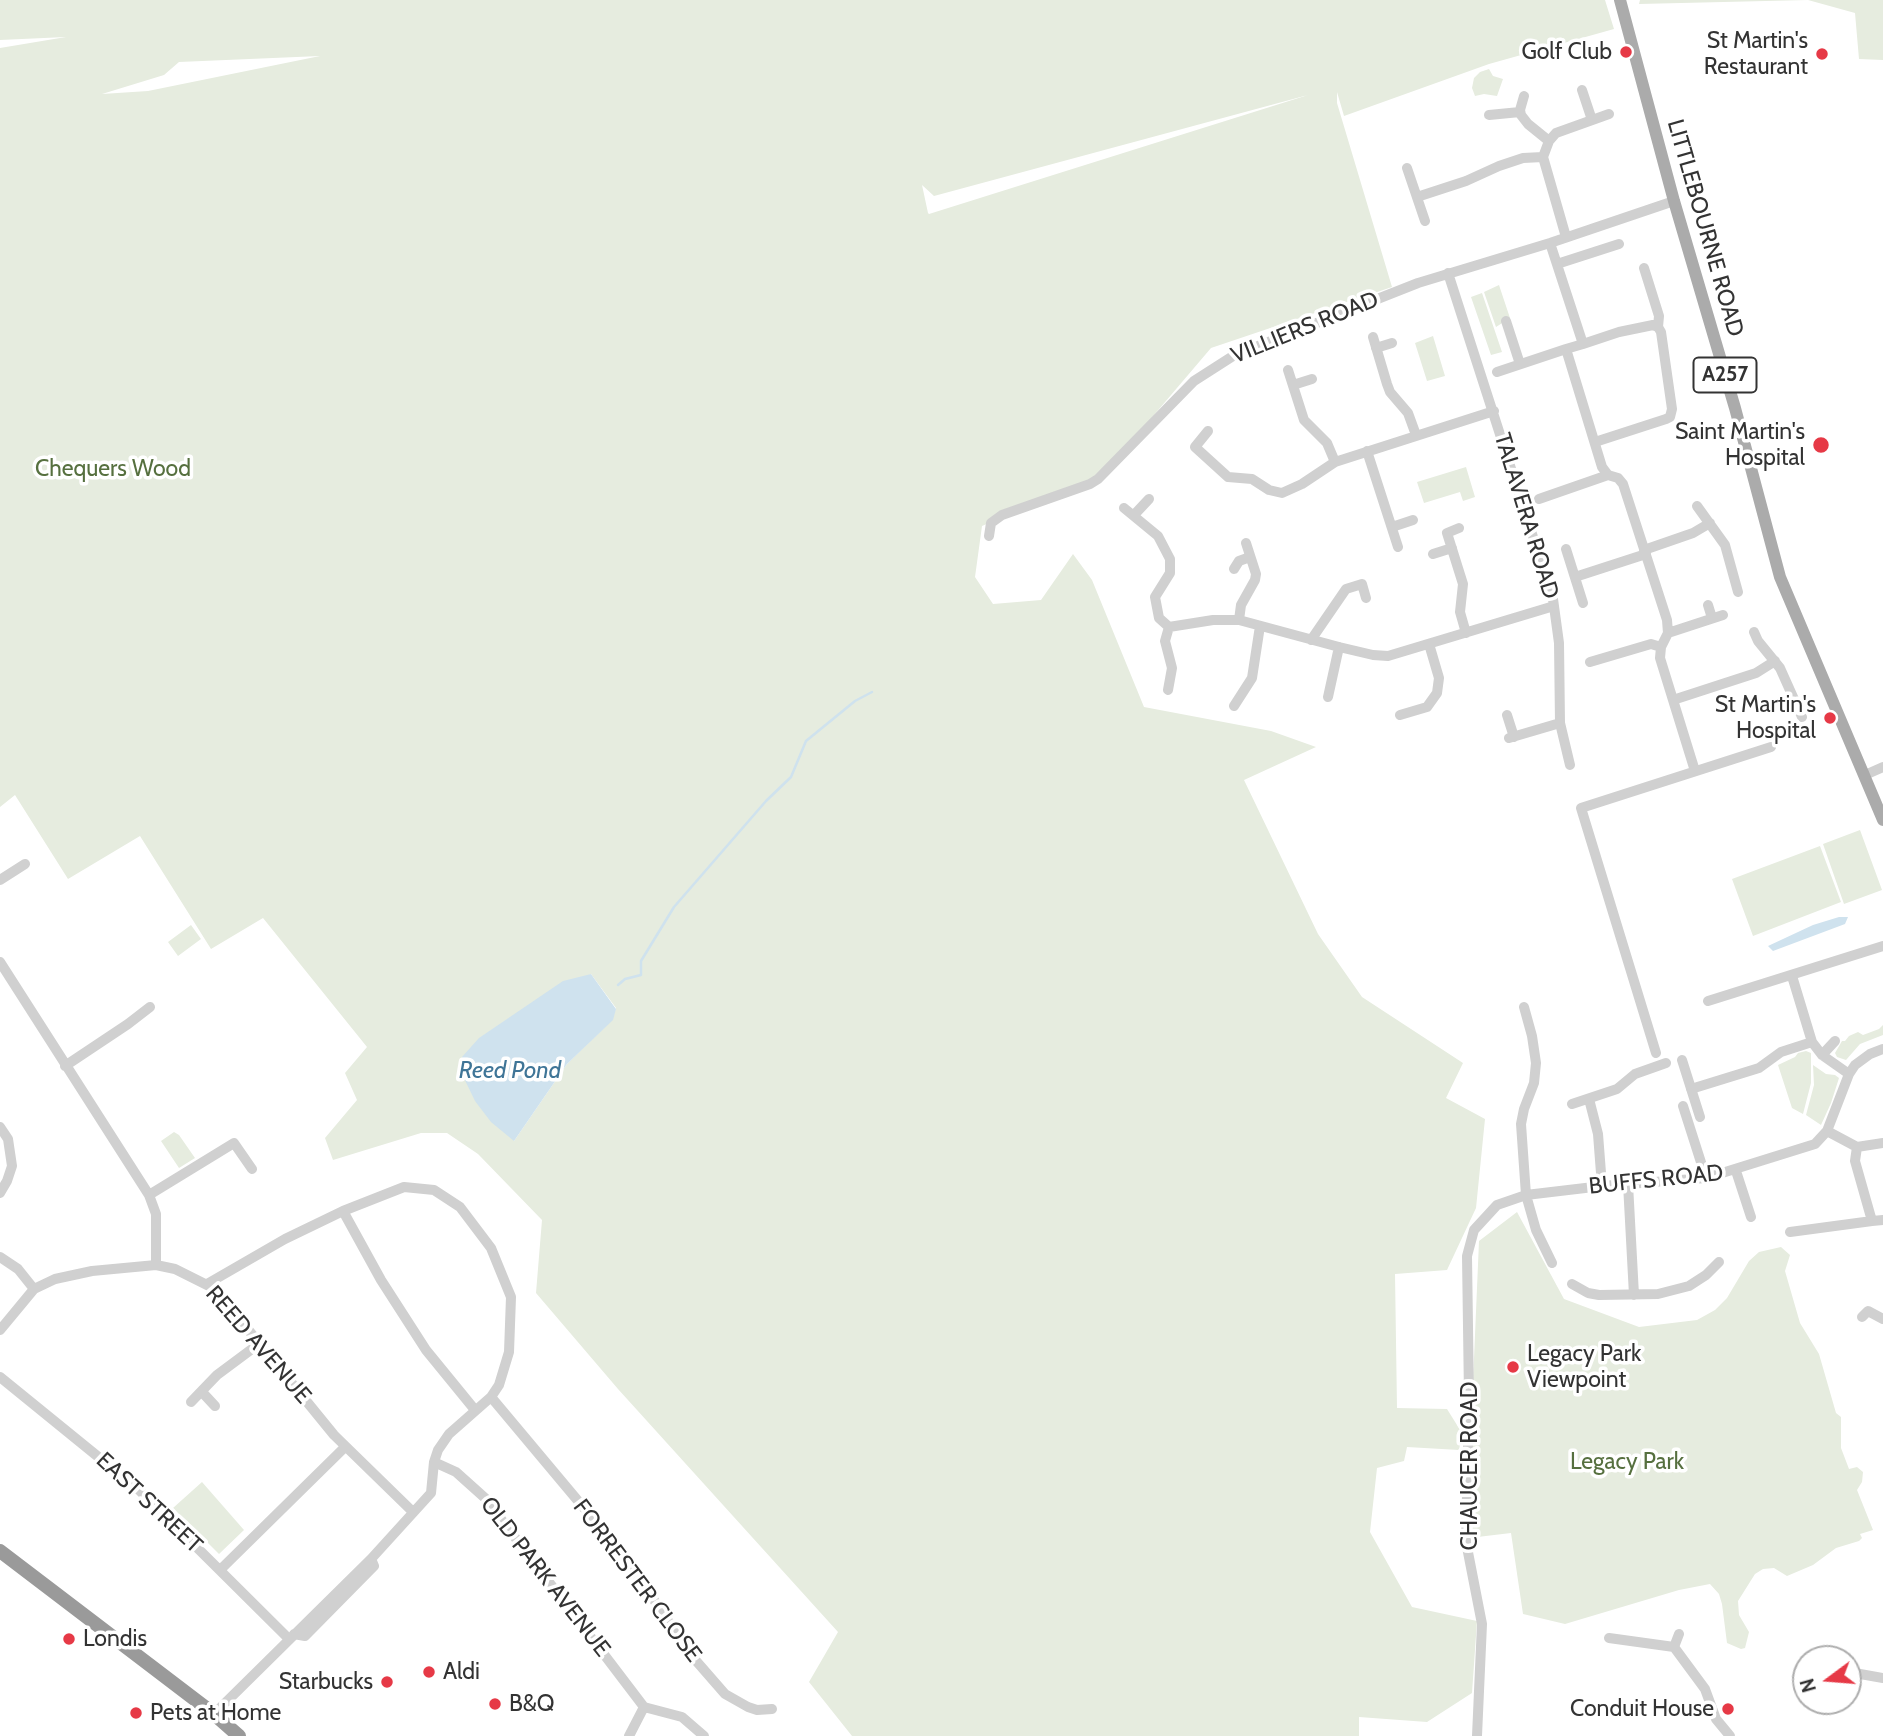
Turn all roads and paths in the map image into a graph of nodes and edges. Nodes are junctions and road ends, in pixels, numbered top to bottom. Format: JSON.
{"nodes":[{"id":1,"x":1624,"y":4,"type":"edge"},
{"id":2,"x":1582,"y":90,"type":"dead end"},
{"id":3,"x":1524,"y":96,"type":"dead end"},
{"id":4,"x":1520,"y":112,"type":"junction"},
{"id":5,"x":1609,"y":114,"type":"dead end"},
{"id":6,"x":1489,"y":115,"type":"dead end"},
{"id":7,"x":1592,"y":120,"type":"junction"},
{"id":8,"x":1549,"y":141,"type":"junction"},
{"id":9,"x":1543,"y":157,"type":"junction"},
{"id":10,"x":1408,"y":168,"type":"dead end"},
{"id":11,"x":1417,"y":197,"type":"junction"},
{"id":12,"x":1674,"y":201,"type":"junction"},
{"id":13,"x":1425,"y":221,"type":"dead end"},
{"id":14,"x":1566,"y":237,"type":"junction"},
{"id":15,"x":1550,"y":243,"type":"junction"},
{"id":16,"x":1619,"y":244,"type":"dead end"},
{"id":17,"x":1557,"y":264,"type":"junction"},
{"id":18,"x":1644,"y":268,"type":"dead end"},
{"id":19,"x":1448,"y":273,"type":"junction"},
{"id":20,"x":1506,"y":321,"type":"dead end"},
{"id":21,"x":1658,"y":327,"type":"junction"},
{"id":22,"x":1373,"y":337,"type":"dead end"},
{"id":23,"x":1392,"y":343,"type":"dead end"},
{"id":24,"x":1583,"y":344,"type":"junction"},
{"id":25,"x":1376,"y":348,"type":"junction"},
{"id":26,"x":1566,"y":349,"type":"junction"},
{"id":27,"x":1520,"y":364,"type":"junction"},
{"id":28,"x":1288,"y":370,"type":"dead end"},
{"id":29,"x":1497,"y":372,"type":"dead end"},
{"id":30,"x":1312,"y":379,"type":"dead end"},
{"id":31,"x":1293,"y":385,"type":"junction"},
{"id":32,"x":1494,"y":411,"type":"junction"},
{"id":33,"x":1208,"y":431,"type":"dead end"},
{"id":34,"x":1416,"y":435,"type":"junction"},
{"id":35,"x":1595,"y":442,"type":"junction"},
{"id":36,"x":1367,"y":451,"type":"junction"},
{"id":37,"x":1335,"y":463,"type":"junction"},
{"id":38,"x":1608,"y":475,"type":"junction"},
{"id":39,"x":1149,"y":499,"type":"dead end"},
{"id":40,"x":1539,"y":499,"type":"dead end"},
{"id":41,"x":1697,"y":506,"type":"dead end"},
{"id":42,"x":1124,"y":508,"type":"dead end"},
{"id":43,"x":1134,"y":515,"type":"junction"},
{"id":44,"x":1413,"y":520,"type":"dead end"},
{"id":45,"x":1710,"y":523,"type":"junction"},
{"id":46,"x":1392,"y":527,"type":"junction"},
{"id":47,"x":1459,"y":528,"type":"dead end"},
{"id":48,"x":989,"y":536,"type":"dead end"},
{"id":49,"x":1246,"y":543,"type":"dead end"},
{"id":50,"x":1398,"y":547,"type":"dead end"},
{"id":51,"x":1452,"y":548,"type":"junction"},
{"id":52,"x":1566,"y":549,"type":"dead end"},
{"id":53,"x":1645,"y":552,"type":"junction"},
{"id":54,"x":1433,"y":554,"type":"dead end"},
{"id":55,"x":1250,"y":557,"type":"junction"},
{"id":56,"x":1234,"y":569,"type":"dead end"},
{"id":57,"x":1575,"y":577,"type":"junction"},
{"id":58,"x":1738,"y":592,"type":"dead end"},
{"id":59,"x":1366,"y":598,"type":"dead end"},
{"id":60,"x":1583,"y":603,"type":"dead end"},
{"id":61,"x":1708,"y":605,"type":"dead end"},
{"id":62,"x":1554,"y":606,"type":"junction"},
{"id":63,"x":1723,"y":615,"type":"dead end"},
{"id":64,"x":1712,"y":618,"type":"junction"},
{"id":65,"x":1239,"y":620,"type":"junction"},
{"id":66,"x":1259,"y":626,"type":"junction"},
{"id":67,"x":1169,"y":627,"type":"junction"},
{"id":68,"x":1754,"y":632,"type":"dead end"},
{"id":69,"x":1466,"y":633,"type":"junction"},
{"id":70,"x":1668,"y":633,"type":"junction"},
{"id":71,"x":1311,"y":640,"type":"junction"},
{"id":72,"x":1429,"y":644,"type":"junction"},
{"id":73,"x":1661,"y":647,"type":"junction"},
{"id":74,"x":1339,"y":648,"type":"junction"},
{"id":75,"x":1775,"y":661,"type":"junction"},
{"id":76,"x":1590,"y":662,"type":"dead end"},
{"id":77,"x":1168,"y":690,"type":"dead end"},
{"id":78,"x":1328,"y":697,"type":"dead end"},
{"id":79,"x":1672,"y":700,"type":"junction"},
{"id":80,"x":1234,"y":706,"type":"dead end"},
{"id":81,"x":1400,"y":715,"type":"dead end"},
{"id":82,"x":1507,"y":715,"type":"dead end"},
{"id":83,"x":1802,"y":717,"type":"dead end"},
{"id":84,"x":1560,"y":723,"type":"junction"},
{"id":85,"x":1771,"y":747,"type":"dead end"},
{"id":86,"x":1570,"y":765,"type":"dead end"},
{"id":87,"x":1883,"y":767,"type":"edge"},
{"id":88,"x":1695,"y":771,"type":"junction"},
{"id":89,"x":1865,"y":775,"type":"junction"},
{"id":90,"x":1883,"y":820,"type":"edge"},
{"id":91,"x":25,"y":864,"type":"dead end"},
{"id":92,"x":0,"y":880,"type":"edge"},
{"id":93,"x":1883,"y":946,"type":"edge"},
{"id":94,"x":0,"y":962,"type":"edge"},
{"id":95,"x":1792,"y":976,"type":"junction"},
{"id":96,"x":1707,"y":1001,"type":"dead end"},
{"id":97,"x":150,"y":1007,"type":"dead end"},
{"id":98,"x":1524,"y":1007,"type":"dead end"},
{"id":99,"x":1835,"y":1041,"type":"dead end"},
{"id":100,"x":1812,"y":1042,"type":"junction"},
{"id":101,"x":1883,"y":1049,"type":"edge"},
{"id":102,"x":1656,"y":1053,"type":"dead end"},
{"id":103,"x":1822,"y":1055,"type":"junction"},
{"id":104,"x":1682,"y":1060,"type":"dead end"},
{"id":105,"x":1666,"y":1063,"type":"dead end"},
{"id":106,"x":65,"y":1066,"type":"junction"},
{"id":107,"x":1849,"y":1074,"type":"junction"},
{"id":108,"x":1691,"y":1089,"type":"junction"},
{"id":109,"x":1589,"y":1099,"type":"junction"},
{"id":110,"x":1572,"y":1104,"type":"dead end"},
{"id":111,"x":1683,"y":1106,"type":"dead end"},
{"id":112,"x":1700,"y":1117,"type":"dead end"},
{"id":113,"x":0,"y":1127,"type":"edge"},
{"id":114,"x":1827,"y":1131,"type":"junction"},
{"id":115,"x":1883,"y":1143,"type":"edge"},
{"id":116,"x":1857,"y":1147,"type":"junction"},
{"id":117,"x":252,"y":1169,"type":"dead end"},
{"id":118,"x":1736,"y":1171,"type":"junction"},
{"id":119,"x":1706,"y":1178,"type":"junction"},
{"id":120,"x":1628,"y":1184,"type":"junction"},
{"id":121,"x":1602,"y":1186,"type":"junction"},
{"id":122,"x":0,"y":1193,"type":"edge"},
{"id":123,"x":149,"y":1195,"type":"junction"},
{"id":124,"x":1526,"y":1195,"type":"junction"},
{"id":125,"x":1497,"y":1205,"type":"joint"},
{"id":126,"x":343,"y":1211,"type":"junction"},
{"id":127,"x":1751,"y":1217,"type":"dead end"},
{"id":128,"x":1877,"y":1220,"type":"edge"},
{"id":129,"x":1790,"y":1232,"type":"dead end"},
{"id":130,"x":0,"y":1257,"type":"edge"},
{"id":131,"x":1718,"y":1262,"type":"dead end"},
{"id":132,"x":1552,"y":1263,"type":"dead end"},
{"id":133,"x":156,"y":1265,"type":"junction"},
{"id":134,"x":207,"y":1284,"type":"junction"},
{"id":135,"x":1572,"y":1284,"type":"dead end"},
{"id":136,"x":34,"y":1289,"type":"junction"},
{"id":137,"x":1633,"y":1295,"type":"junction"},
{"id":138,"x":1862,"y":1317,"type":"dead end"},
{"id":139,"x":1883,"y":1319,"type":"edge"},
{"id":140,"x":0,"y":1329,"type":"edge"},
{"id":141,"x":260,"y":1343,"type":"junction"},
{"id":142,"x":0,"y":1377,"type":"edge"},
{"id":143,"x":202,"y":1392,"type":"junction"},
{"id":144,"x":491,"y":1397,"type":"junction"},
{"id":145,"x":191,"y":1402,"type":"dead end"},
{"id":146,"x":215,"y":1405,"type":"dead end"},
{"id":147,"x":475,"y":1410,"type":"junction"},
{"id":148,"x":345,"y":1447,"type":"junction"},
{"id":149,"x":434,"y":1462,"type":"junction"},
{"id":150,"x":413,"y":1512,"type":"junction"},
{"id":151,"x":0,"y":1550,"type":"edge"},
{"id":152,"x":220,"y":1570,"type":"junction"},
{"id":153,"x":1679,"y":1634,"type":"dead end"},
{"id":154,"x":291,"y":1637,"type":"junction"},
{"id":155,"x":1609,"y":1638,"type":"dead end"},
{"id":156,"x":1674,"y":1647,"type":"junction"},
{"id":157,"x":1862,"y":1671,"type":"edge"},
{"id":158,"x":1883,"y":1678,"type":"edge"},
{"id":159,"x":644,"y":1707,"type":"junction"},
{"id":160,"x":772,"y":1709,"type":"dead end"},
{"id":161,"x":215,"y":1714,"type":"junction"},
{"id":162,"x":239,"y":1736,"type":"edge"},
{"id":163,"x":629,"y":1736,"type":"edge"},
{"id":164,"x":704,"y":1736,"type":"edge"},
{"id":165,"x":1478,"y":1736,"type":"edge"},
{"id":166,"x":1730,"y":1736,"type":"edge"}],
"edges":[{"from":1,"to":12,"type":"main road","name":"LITTLEBOURNE ROAD","number":"A257"},
{"from":2,"to":7,"type":"street"},
{"from":3,"to":4,"type":"street"},
{"from":4,"to":6,"type":"street"},
{"from":4,"to":8,"type":"street"},
{"from":5,"to":7,"type":"street"},
{"from":7,"to":8,"type":"street"},
{"from":8,"to":9,"type":"street"},
{"from":9,"to":11,"type":"street"},
{"from":9,"to":14,"type":"street"},
{"from":10,"to":11,"type":"street"},
{"from":11,"to":13,"type":"street"},
{"from":12,"to":14,"type":"street","name":"VILLIERS ROAD"},
{"from":12,"to":89,"type":"main road","name":"LITTLEBOURNE ROAD","number":"A257"},
{"from":14,"to":15,"type":"street","name":"VILLIERS ROAD"},
{"from":15,"to":17,"type":"street"},
{"from":15,"to":19,"type":"street","name":"VILLIERS ROAD"},
{"from":16,"to":17,"type":"street"},
{"from":17,"to":24,"type":"street"},
{"from":18,"to":21,"type":"street"},
{"from":19,"to":32,"type":"street","name":"TALAVERA ROAD"},
{"from":19,"to":48,"type":"street","name":"VILLIERS ROAD"},
{"from":20,"to":27,"type":"street"},
{"from":21,"to":24,"type":"street"},
{"from":21,"to":35,"type":"street"},
{"from":22,"to":25,"type":"street"},
{"from":23,"to":25,"type":"street"},
{"from":24,"to":26,"type":"street"},
{"from":25,"to":34,"type":"street"},
{"from":26,"to":27,"type":"street"},
{"from":26,"to":35,"type":"street"},
{"from":27,"to":29,"type":"street"},
{"from":28,"to":31,"type":"street"},
{"from":30,"to":31,"type":"street"},
{"from":31,"to":37,"type":"street"},
{"from":32,"to":34,"type":"street"},
{"from":32,"to":62,"type":"street","name":"TALAVERA ROAD"},
{"from":33,"to":37,"type":"street"},
{"from":34,"to":36,"type":"street"},
{"from":35,"to":38,"type":"street"},
{"from":36,"to":37,"type":"street"},
{"from":36,"to":46,"type":"street"},
{"from":38,"to":40,"type":"street"},
{"from":38,"to":53,"type":"street"},
{"from":39,"to":43,"type":"street"},
{"from":41,"to":45,"type":"street"},
{"from":42,"to":43,"type":"street"},
{"from":43,"to":67,"type":"street"},
{"from":44,"to":46,"type":"street"},
{"from":45,"to":53,"type":"street"},
{"from":45,"to":58,"type":"street"},
{"from":46,"to":50,"type":"street"},
{"from":47,"to":51,"type":"street"},
{"from":49,"to":55,"type":"street"},
{"from":51,"to":54,"type":"street"},
{"from":51,"to":69,"type":"street"},
{"from":52,"to":57,"type":"street"},
{"from":53,"to":57,"type":"street"},
{"from":53,"to":70,"type":"street"},
{"from":55,"to":56,"type":"street"},
{"from":55,"to":65,"type":"street"},
{"from":57,"to":60,"type":"street"},
{"from":59,"to":71,"type":"street"},
{"from":61,"to":64,"type":"street"},
{"from":62,"to":69,"type":"street"},
{"from":62,"to":84,"type":"street","name":"TALAVERA ROAD"},
{"from":63,"to":64,"type":"street"},
{"from":64,"to":70,"type":"street"},
{"from":65,"to":66,"type":"street"},
{"from":65,"to":67,"type":"street"},
{"from":66,"to":71,"type":"street"},
{"from":66,"to":80,"type":"street"},
{"from":67,"to":77,"type":"street"},
{"from":68,"to":75,"type":"street"},
{"from":69,"to":72,"type":"street"},
{"from":70,"to":73,"type":"street"},
{"from":71,"to":74,"type":"street"},
{"from":72,"to":74,"type":"street"},
{"from":72,"to":81,"type":"street"},
{"from":73,"to":76,"type":"street"},
{"from":73,"to":79,"type":"street"},
{"from":74,"to":78,"type":"street"},
{"from":75,"to":79,"type":"street"},
{"from":75,"to":83,"type":"street"},
{"from":79,"to":88,"type":"street"},
{"from":82,"to":84,"type":"street"},
{"from":84,"to":86,"type":"street","name":"TALAVERA ROAD"},
{"from":85,"to":88,"type":"street"},
{"from":87,"to":89,"type":"street"},
{"from":88,"to":102,"type":"street"},
{"from":89,"to":90,"type":"main road","name":"LITTLEBOURNE ROAD","number":"A257"},
{"from":91,"to":92,"type":"street"},
{"from":93,"to":95,"type":"street"},
{"from":94,"to":106,"type":"street"},
{"from":95,"to":96,"type":"street"},
{"from":95,"to":100,"type":"street"},
{"from":97,"to":106,"type":"street"},
{"from":98,"to":124,"type":"street"},
{"from":99,"to":103,"type":"street"},
{"from":100,"to":103,"type":"street"},
{"from":100,"to":108,"type":"street"},
{"from":101,"to":107,"type":"street"},
{"from":103,"to":107,"type":"street"},
{"from":104,"to":108,"type":"street"},
{"from":105,"to":109,"type":"street"},
{"from":106,"to":123,"type":"street"},
{"from":107,"to":114,"type":"street"},
{"from":108,"to":112,"type":"street"},
{"from":109,"to":110,"type":"street"},
{"from":109,"to":121,"type":"street"},
{"from":111,"to":119,"type":"street"},
{"from":113,"to":122,"type":"street"},
{"from":114,"to":116,"type":"street"},
{"from":114,"to":118,"type":"street","name":"BUFFS ROAD"},
{"from":115,"to":116,"type":"street"},
{"from":116,"to":128,"type":"street"},
{"from":117,"to":123,"type":"street"},
{"from":118,"to":119,"type":"street","name":"BUFFS ROAD"},
{"from":118,"to":127,"type":"street"},
{"from":119,"to":120,"type":"street","name":"BUFFS ROAD"},
{"from":120,"to":121,"type":"street","name":"BUFFS ROAD"},
{"from":120,"to":137,"type":"street"},
{"from":121,"to":124,"type":"street","name":"BUFFS ROAD"},
{"from":123,"to":133,"type":"street"},
{"from":124,"to":125,"type":"street","name":"BUFFS ROAD"},
{"from":124,"to":132,"type":"street"},
{"from":125,"to":165,"type":"street","name":"CHAUCER ROAD"},
{"from":126,"to":134,"type":"street"},
{"from":126,"to":144,"type":"street"},
{"from":126,"to":147,"type":"street"},
{"from":128,"to":129,"type":"street"},
{"from":130,"to":136,"type":"street"},
{"from":131,"to":137,"type":"street"},
{"from":133,"to":134,"type":"street","name":"REED AVENUE"},
{"from":133,"to":136,"type":"street","name":"REED AVENUE"},
{"from":134,"to":141,"type":"street","name":"REED AVENUE"},
{"from":135,"to":137,"type":"street"},
{"from":136,"to":140,"type":"street","name":"REED AVENUE"},
{"from":138,"to":139,"type":"street"},
{"from":141,"to":143,"type":"street"},
{"from":141,"to":148,"type":"street","name":"REED AVENUE"},
{"from":142,"to":152,"type":"street","name":"EAST STREET"},
{"from":143,"to":145,"type":"street"},
{"from":143,"to":146,"type":"street"},
{"from":144,"to":147,"type":"street"},
{"from":144,"to":160,"type":"street","name":"FORRESTER CLOSE"},
{"from":147,"to":149,"type":"street"},
{"from":148,"to":150,"type":"street","name":"REED AVENUE"},
{"from":148,"to":152,"type":"street"},
{"from":149,"to":150,"type":"street"},
{"from":149,"to":159,"type":"street","name":"OLD PARK AVENUE"},
{"from":150,"to":154,"type":"street"},
{"from":151,"to":161,"type":"highway"},
{"from":152,"to":154,"type":"street","name":"EAST STREET"},
{"from":153,"to":156,"type":"street"},
{"from":154,"to":161,"type":"street"},
{"from":155,"to":156,"type":"street"},
{"from":156,"to":166,"type":"street"},
{"from":157,"to":158,"type":"street"},
{"from":159,"to":163,"type":"street"},
{"from":159,"to":164,"type":"street"},
{"from":161,"to":162,"type":"highway"}]}
